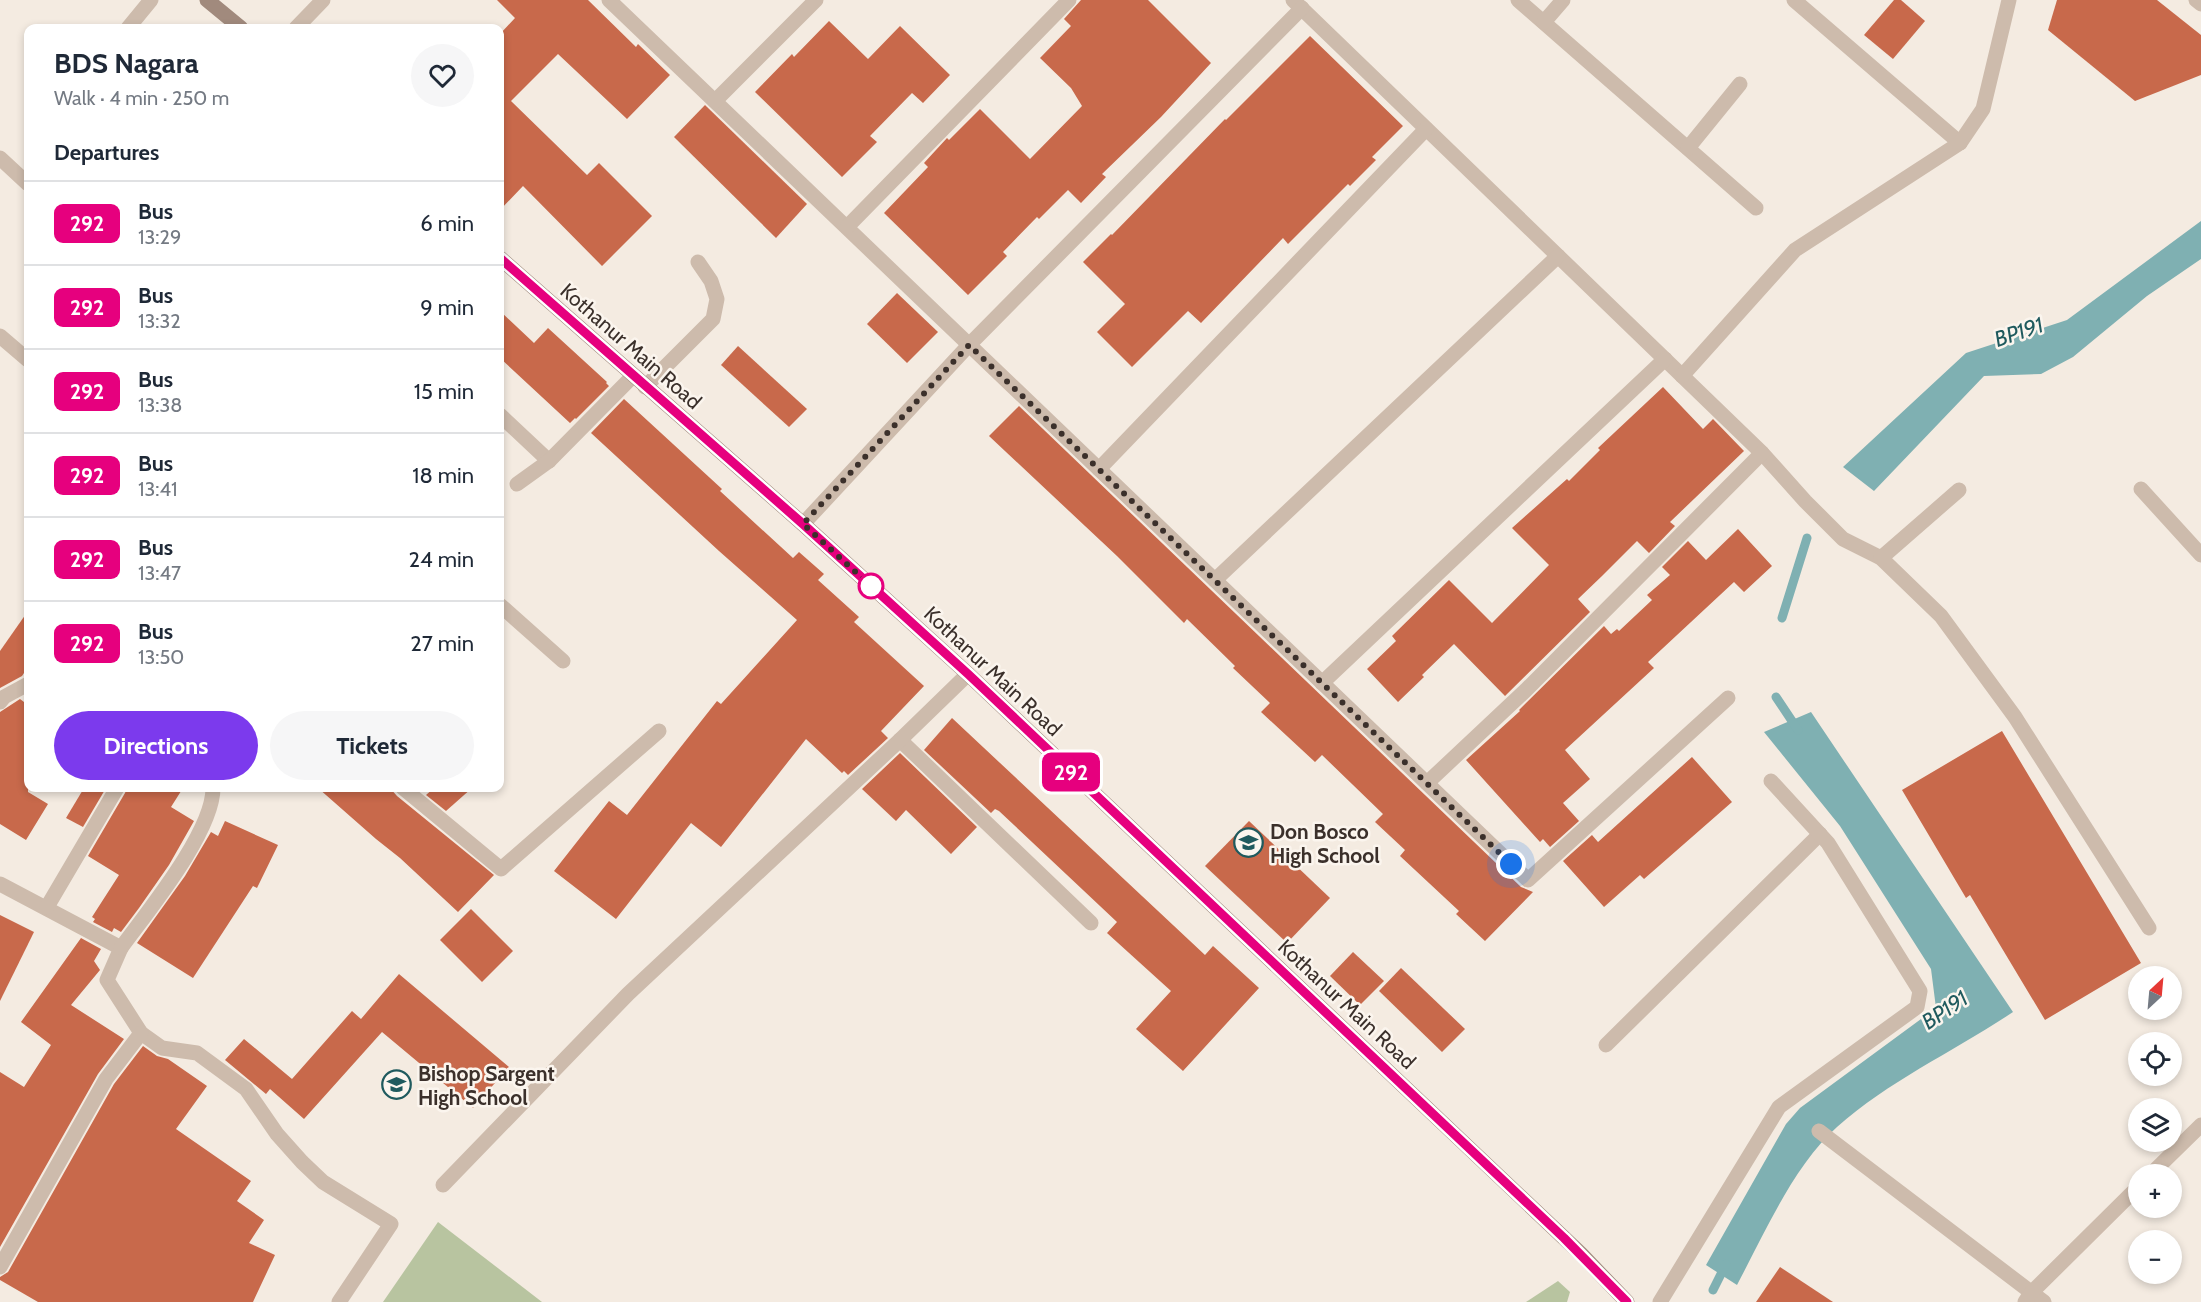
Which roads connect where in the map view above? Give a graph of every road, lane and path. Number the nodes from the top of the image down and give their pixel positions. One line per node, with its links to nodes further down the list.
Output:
1 (151, 0): 15 (street)
2 (207, 0): 16 (main road)
3 (322, 0): 17 (street)
4 (609, 0): 19 (street)
5 (816, 0): 19 (street)
6 (1069, 0): 26 (street)
7 (1518, 0): 14 (street)
8 (1563, 0): 14 (street)
9 (1794, 0): 21 (street)
10 (2196, 0): 13 (street)
11 (2007, 1): 21 (street)
12 (1297, 4): 20 (street); 31 (street)
13 (2201, 4)
14 (1544, 22): 22 (street)
15 (131, 24)
16 (231, 24)
17 (300, 24)
18 (1740, 84): 22 (street)
19 (714, 101): 26 (street)
20 (1426, 129): 27 (street); 40 (street)
21 (1960, 143): 35 (street)
22 (1688, 148): 25 (street)
23 (0, 159): 24 (street)
24 (24, 180)
25 (1756, 208)
26 (847, 227): 31 (street)
27 (1558, 256): 33 (street); 47 (street)
28 (504, 262): 34 (main road, Kothanur Main Road)
29 (698, 262): 36 (street)
30 (0, 336): 32 (street)
31 (969, 345): 40 (street); 44 (street)
32 (24, 357)
33 (1665, 359): 35 (street); 51 (street)
34 (633, 376): 36 (main road, Kothanur Main Road); 39 (street)
35 (1682, 376): 38 (street)
36 (645, 387): 44 (main road, Kothanur Main Road)
37 (504, 418): 39 (street)
38 (1762, 453): 46 (street); 58 (street)
39 (549, 461): 41 (street)
40 (1099, 469): 47 (street)
41 (518, 484)
42 (2141, 489): 45 (street)
43 (1959, 490): 46 (street)
44 (803, 524): 50 (main road, Kothanur Main Road)
45 (2201, 555)
46 (1881, 558): 66 (street)
47 (1215, 580): 51 (street)
48 (504, 609): 49 (street)
49 (563, 661)
50 (968, 674): 56 (street); 77 (main road, Kothanur Main Road)
51 (1322, 683): 58 (street)
52 (24, 686): 54 (street)
53 (1728, 698): 58 (street)
54 (0, 702)
55 (659, 731): 61 (street)
56 (900, 740): 65 (street); 73 (street)
57 (1771, 781): 62 (street)
58 (1427, 783)
59 (115, 792): 64 (street)
60 (213, 792): 67 (street)
61 (408, 792)
62 (1820, 834): 69 (street); 79 (street)
63 (0, 884): 64 (street)
64 (47, 907): 67 (street)
65 (1091, 922)
66 (2149, 928)
67 (121, 948): 68 (street)
68 (141, 1033): 75 (street); 78 (street)
69 (1606, 1045)
70 (2201, 1125): 72 (street)
71 (1819, 1131): 76 (street)
72 (2161, 1164)
73 (443, 1185)
74 (2128, 1197): 76 (street)
75 (0, 1267)
76 (2028, 1297): 80 (street)
77 (1620, 1299)
78 (339, 1302)
79 (1660, 1302)
80 (2044, 1302)

